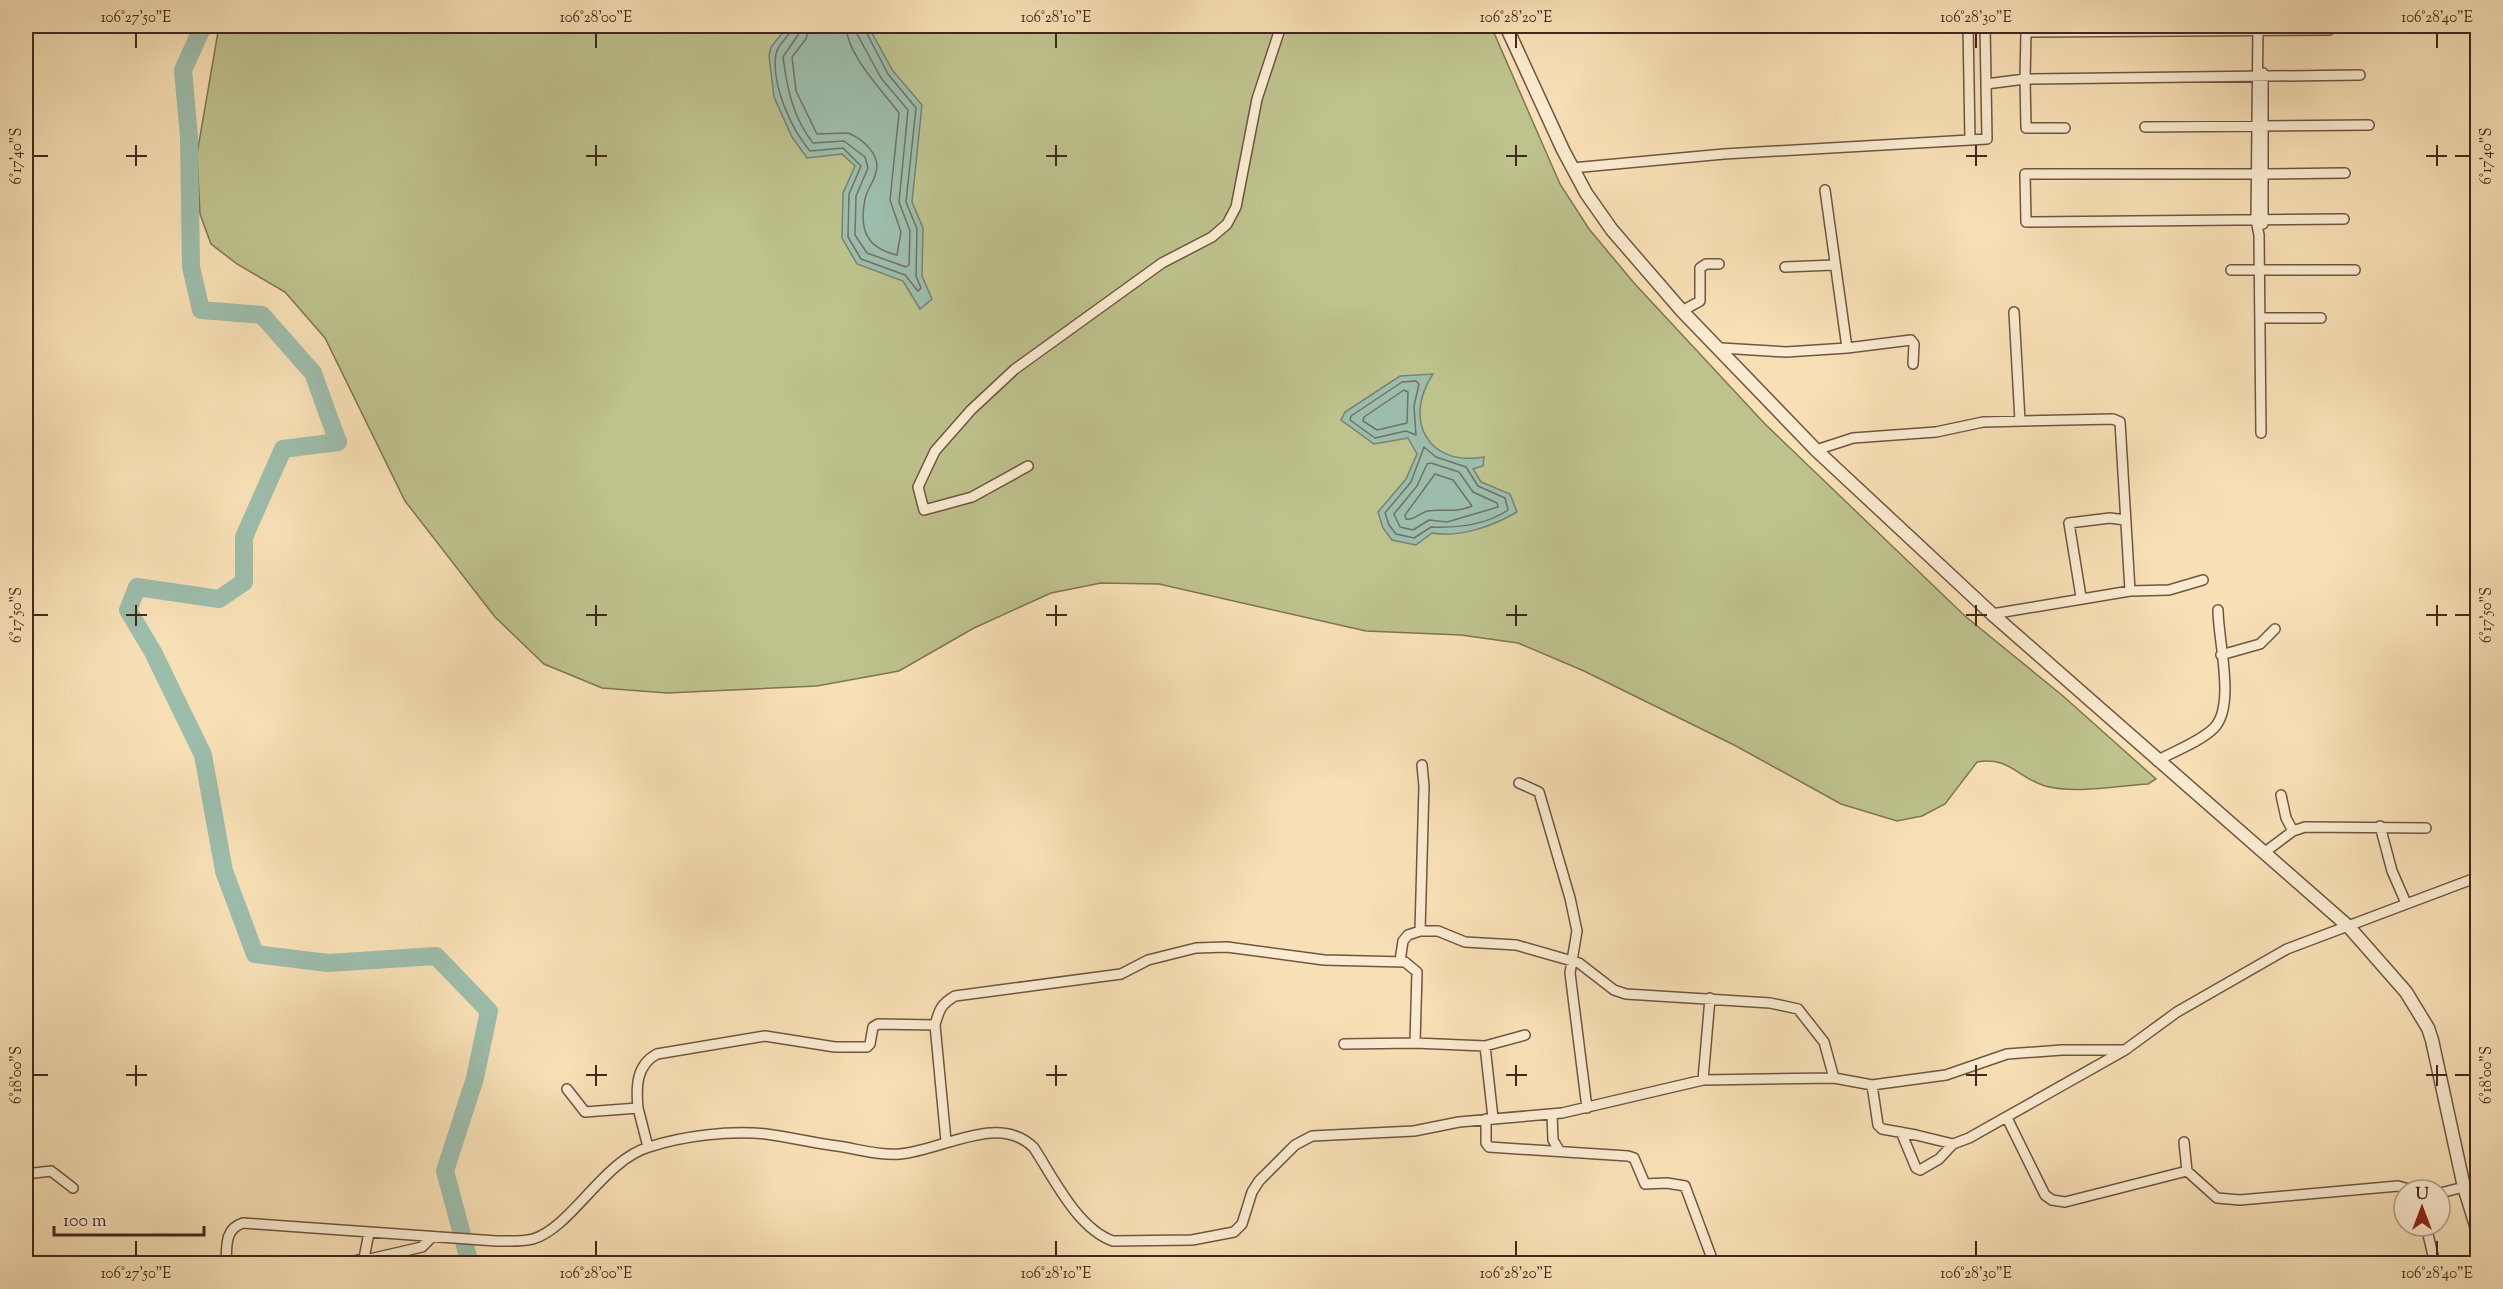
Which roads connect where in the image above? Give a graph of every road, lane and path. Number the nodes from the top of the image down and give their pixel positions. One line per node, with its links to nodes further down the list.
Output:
1 (1281, 26): 39 (street)
2 (1506, 26): 17 (street)
3 (1968, 26): 16 (street)
4 (1985, 26): 11 (street)
5 (2260, 28): 6 (street); 7 (street); 9 (street)
6 (2026, 29): 10 (street)
7 (2329, 30)
8 (2360, 75): 9 (street)
9 (2260, 76): 10 (street); 13 (street)
10 (2025, 79): 11 (street); 15 (street)
11 (1986, 84): 16 (street)
12 (2369, 125): 13 (street)
13 (2260, 126): 14 (street); 18 (street)
14 (2145, 127)
15 (2065, 128)
16 (1970, 140): 17 (street)
17 (1572, 168): 29 (street)
18 (2260, 174): 19 (street); 22 (street); 22 (street)
19 (2345, 174)
20 (1825, 190): 24 (street)
21 (2344, 219): 22 (street)
22 (2260, 220): 27 (street)
23 (1719, 264): 29 (street)
24 (1834, 265): 25 (street); 34 (street)
25 (1785, 267)
26 (2231, 270): 27 (street)
27 (2259, 270): 28 (street); 31 (street)
28 (2355, 270)
29 (1682, 310): 33 (street)
30 (2014, 312): 36 (street)
31 (2260, 318): 32 (street); 37 (street)
32 (2321, 318)
33 (1721, 348): 34 (street); 38 (street)
34 (1847, 348): 35 (street)
35 (1913, 364)
36 (2020, 421): 38 (street); 40 (street)
37 (2260, 433)
38 (1816, 450): 45 (street)
39 (1028, 466)
40 (2125, 520): 42 (street); 43 (street)
41 (2203, 580): 42 (street)
42 (2130, 591): 43 (street)
43 (2081, 597): 45 (street)
44 (2218, 610): 47 (street)
45 (1992, 614): 48 (street)
46 (2275, 629): 47 (street)
47 (2221, 655): 48 (street)
48 (2157, 761): 55 (street)
49 (1422, 765): 59 (street)
50 (1519, 783): 61 (street)
51 (2281, 795): 54 (street)
52 (2380, 826): 53 (street); 54 (street); 57 (street)
53 (2426, 828)
54 (2293, 831): 55 (street)
55 (2265, 852): 58 (street)
56 (2478, 877): 57 (street)
57 (2406, 903): 58 (street)
58 (2349, 927): 68 (street); 87 (street)
59 (1420, 931): 60 (street); 61 (street)
60 (1400, 961): 63 (street); 65 (street)
61 (1572, 961): 62 (street); 74 (street)
62 (1710, 998): 69 (street); 70 (street)
63 (935, 1025): 73 (street); 79 (street)
64 (1525, 1035): 67 (street)
65 (1414, 1043): 66 (street); 67 (street)
66 (1344, 1044)
67 (1485, 1046): 76 (street)
68 (2125, 1050): 71 (street); 77 (street)
69 (1834, 1078): 70 (street); 71 (street)
70 (1703, 1080): 74 (street)
71 (1872, 1084): 78 (street)
72 (567, 1089): 73 (street)
73 (638, 1108): 82 (street)
74 (1587, 1108): 75 (street)
75 (1552, 1114): 76 (street); 83 (street)
76 (1490, 1118): 79 (street); 83 (street)
77 (2007, 1118): 81 (street); 84 (street)
78 (1901, 1132): 81 (street); 81 (street)
79 (946, 1142): 82 (street)
80 (2184, 1142): 84 (street)
81 (1953, 1144)
82 (648, 1147): 92 (street)
83 (1559, 1150): 97 (street)
84 (2187, 1171): 86 (street)
85 (26, 1174): 88 (street)
86 (2392, 1186)
87 (2464, 1187): 89 (street); 90 (street)
88 (72, 1188)
89 (2452, 1190)
90 (2478, 1232)
91 (369, 1233): 92 (street); 94 (street); 95 (street)
92 (432, 1237): 94 (street)
93 (2429, 1238): 98 (street)
94 (361, 1261): 96 (street)
95 (226, 1263)
96 (347, 1263)
97 (1714, 1263)
98 (2435, 1263)

